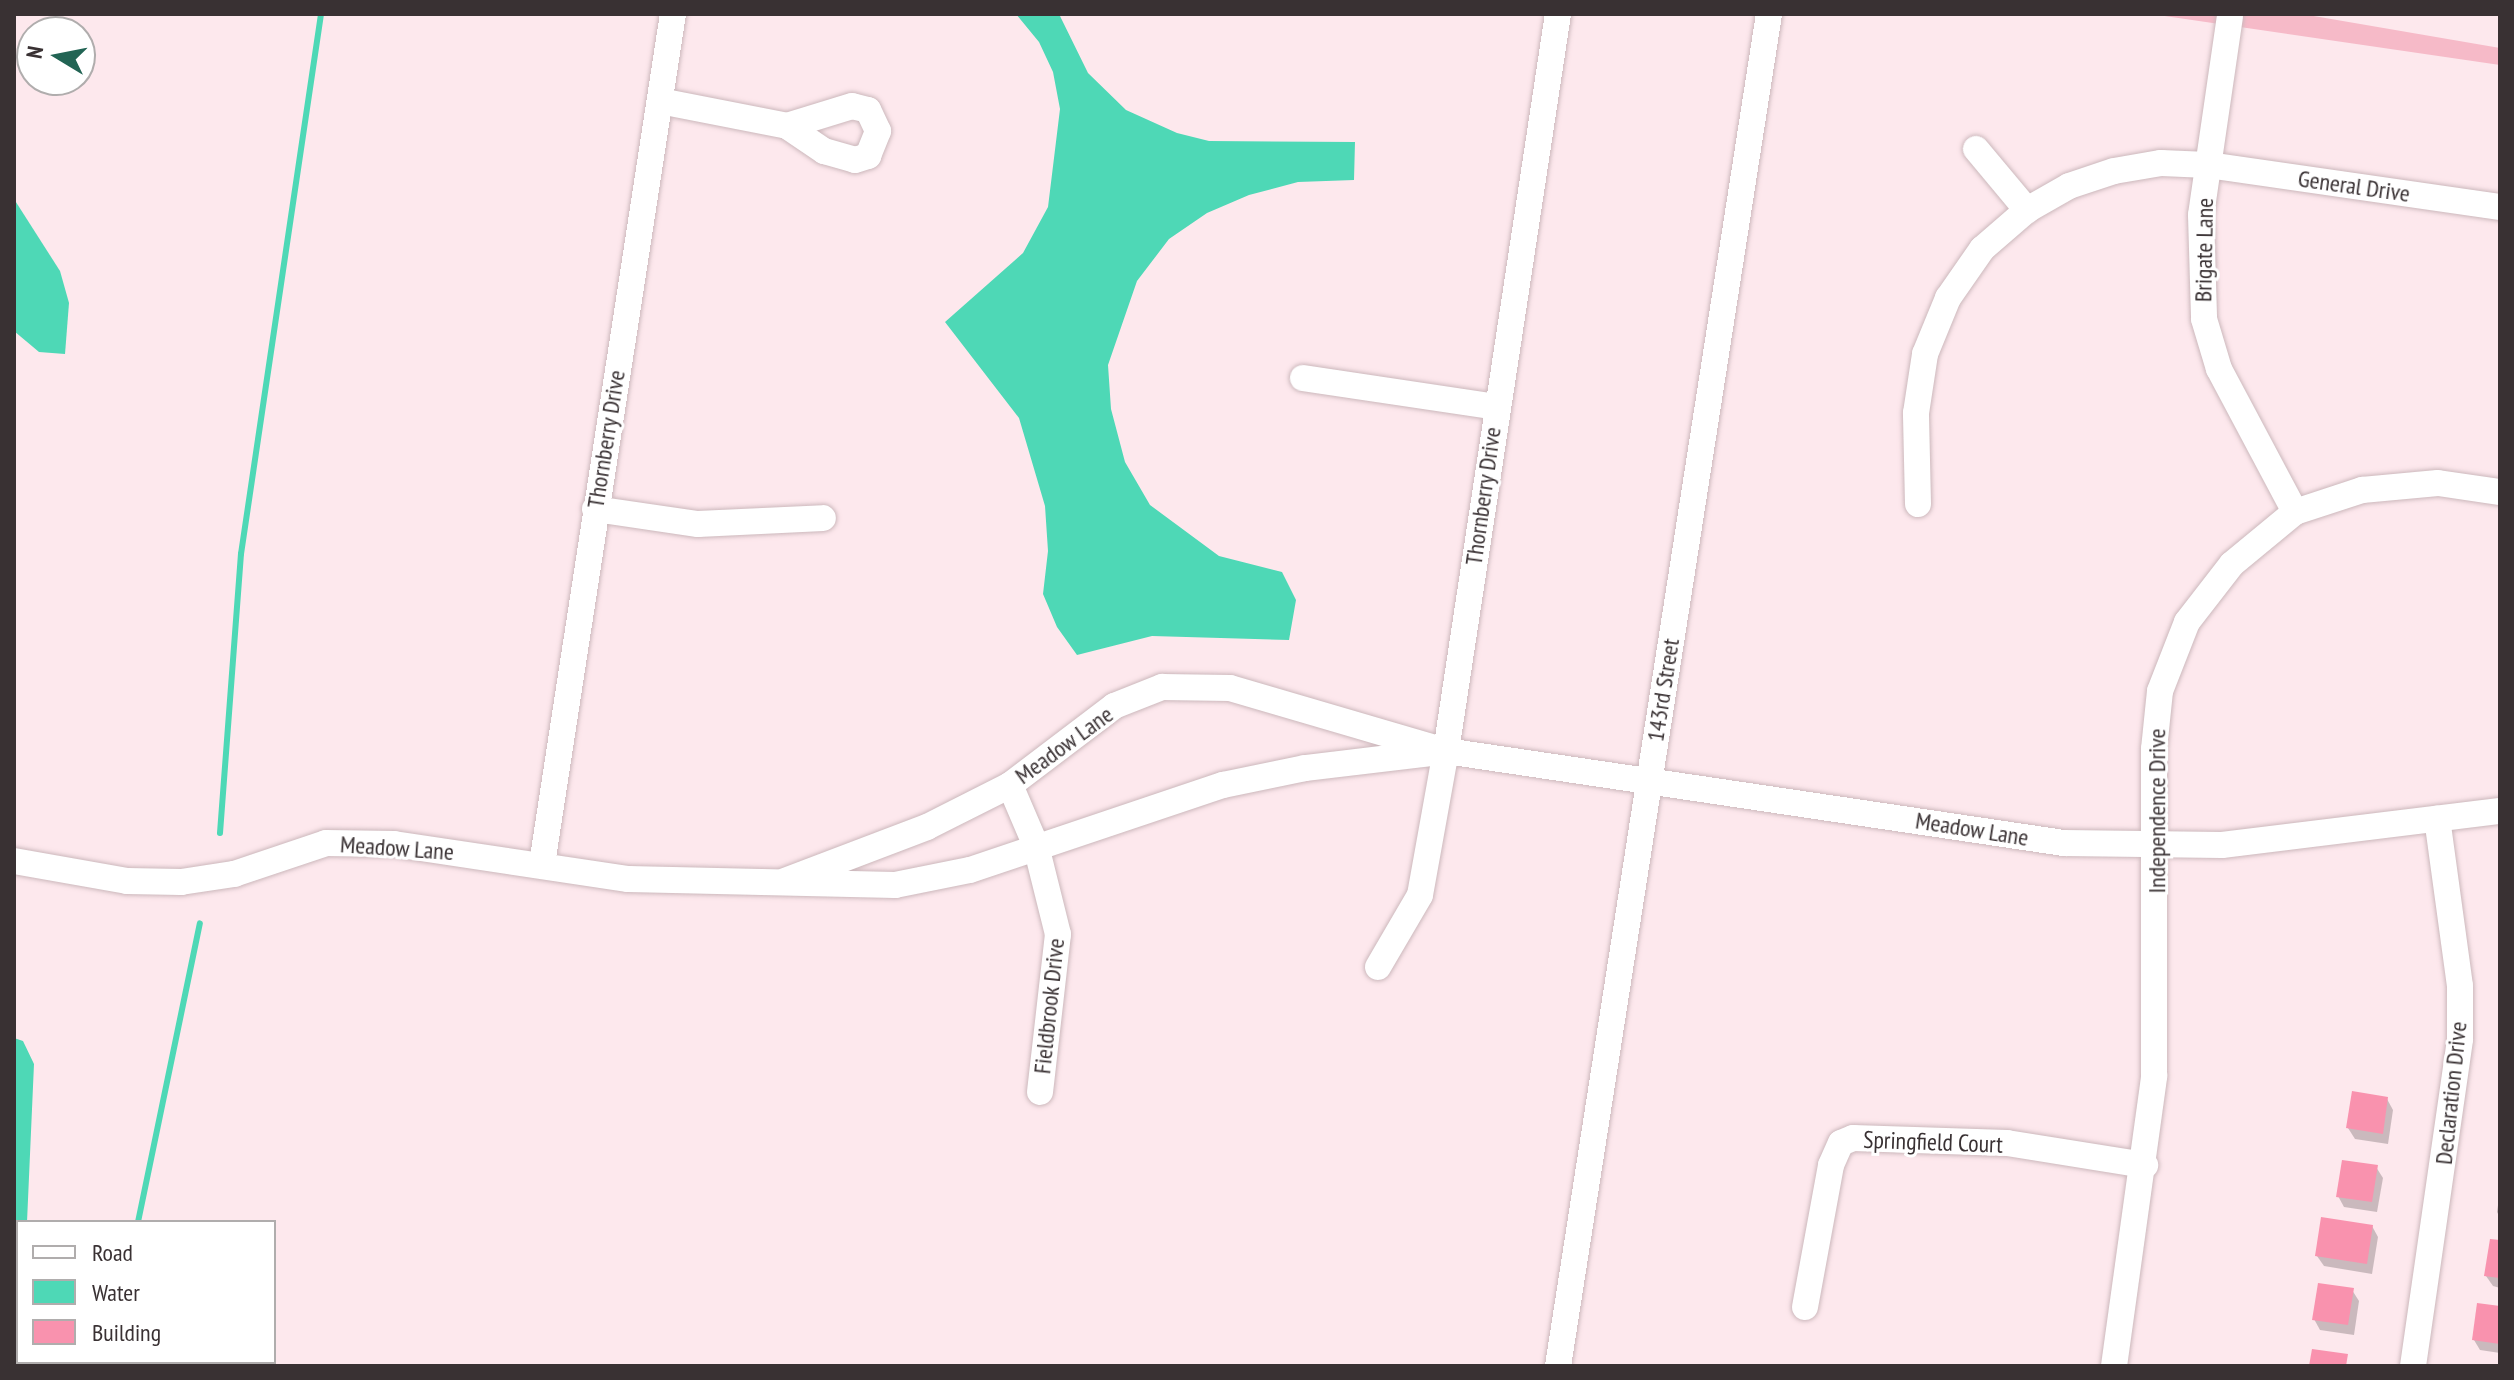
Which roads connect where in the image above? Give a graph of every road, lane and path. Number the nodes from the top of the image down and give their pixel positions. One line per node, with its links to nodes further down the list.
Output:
1 (673, 14): 5 (street, Thornberry Drive)
2 (1558, 14): 12 (street, Thornberry Drive)
3 (1769, 14): 19 (street, 143rd Street)
4 (2230, 16): 8 (street, Brigate Lane)
5 (660, 101): 6 (street); 15 (street, Thornberry Drive)
6 (787, 126)
7 (1976, 149): 10 (street)
8 (2208, 165): 9 (street, General Drive); 10 (street, General Drive); 16 (street, Brigate Lane)
9 (2500, 207)
10 (2027, 210): 14 (street, General Drive)
11 (1303, 378): 12 (street)
12 (1496, 407): 18 (street, Thornberry Drive)
13 (2500, 492): 16 (street, Independence Drive)
14 (1918, 504)
15 (595, 509): 17 (street); 26 (street, Thornberry Drive)
16 (2295, 512): 24 (street, Independence Drive)
17 (823, 518)
18 (1446, 751): 19 (street, Meadow Lane); 20 (street, Meadow Lane); 23 (street, Meadow Lane); 28 (street, Thornberry Drive)
19 (1648, 781): 24 (street, Meadow Lane); 32 (street, 143rd Street)
20 (1010, 785): 23 (street, Fieldbrook Drive); 27 (street, Meadow Lane)
21 (2500, 811): 22 (street, Meadow Lane)
22 (2437, 819): 24 (street, Meadow Lane); 34 (street, Declaration Drive)
23 (1036, 846): 27 (street, Meadow Lane); 29 (street, Fieldbrook Drive)
24 (2156, 847): 30 (street, Independence Drive)
25 (14, 861): 26 (street, Meadow Lane)
26 (542, 864): 27 (street, Meadow Lane)
27 (785, 881)
28 (1378, 967)
29 (1040, 1092)
30 (2145, 1165): 31 (street, Springfield Court); 33 (street, Independence Drive)
31 (1805, 1307)
32 (1558, 1366)
33 (2114, 1366)
34 (2413, 1366)

